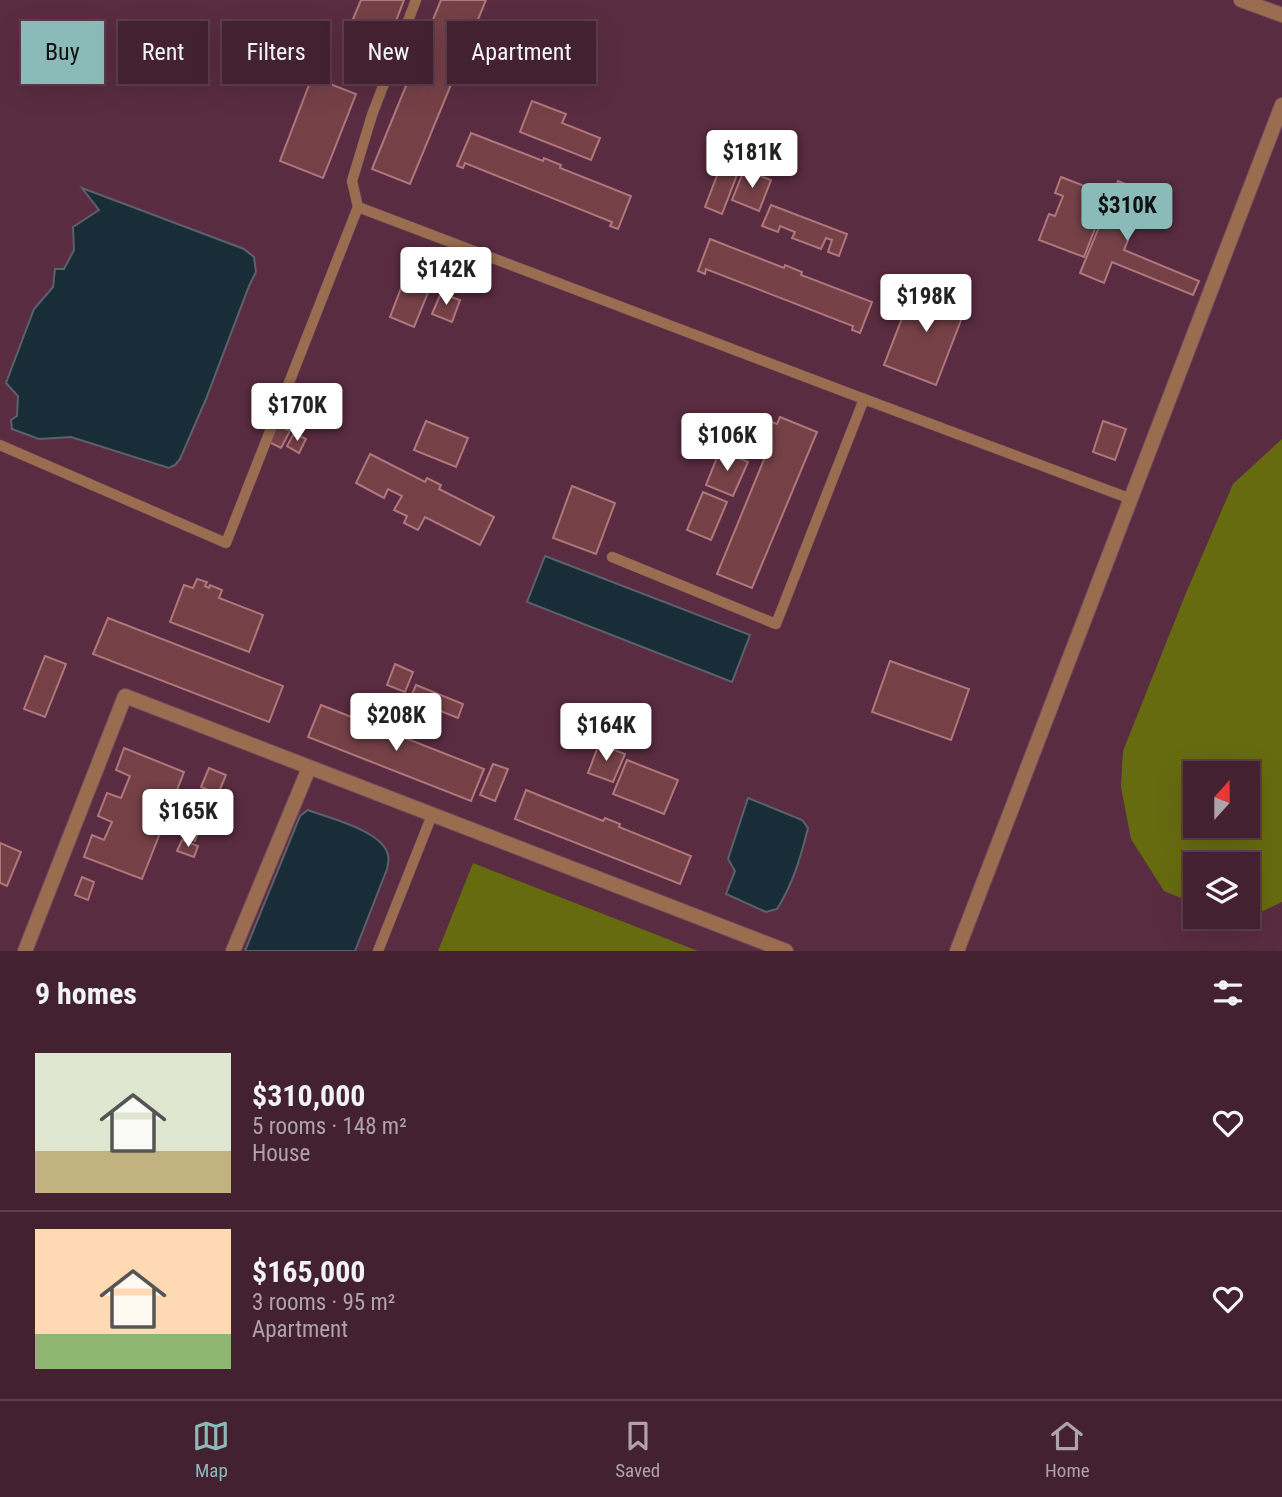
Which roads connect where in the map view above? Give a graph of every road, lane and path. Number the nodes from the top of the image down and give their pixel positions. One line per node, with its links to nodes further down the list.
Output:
1 (416, 0): 5 (lane)
2 (1241, 0): 3 (street)
3 (1282, 15)
4 (1282, 105): 8 (street)
5 (358, 207): 6 (lane); 7 (lane)
6 (864, 399): 8 (lane); 9 (lane)
7 (0, 445)
8 (1131, 499): 16 (street)
9 (612, 557)
10 (309, 768): 11 (street); 12 (street); 13 (street)
11 (432, 815): 14 (lane); 15 (street)
12 (25, 951)
13 (233, 951)
14 (377, 951)
15 (786, 951)
16 (957, 951)

